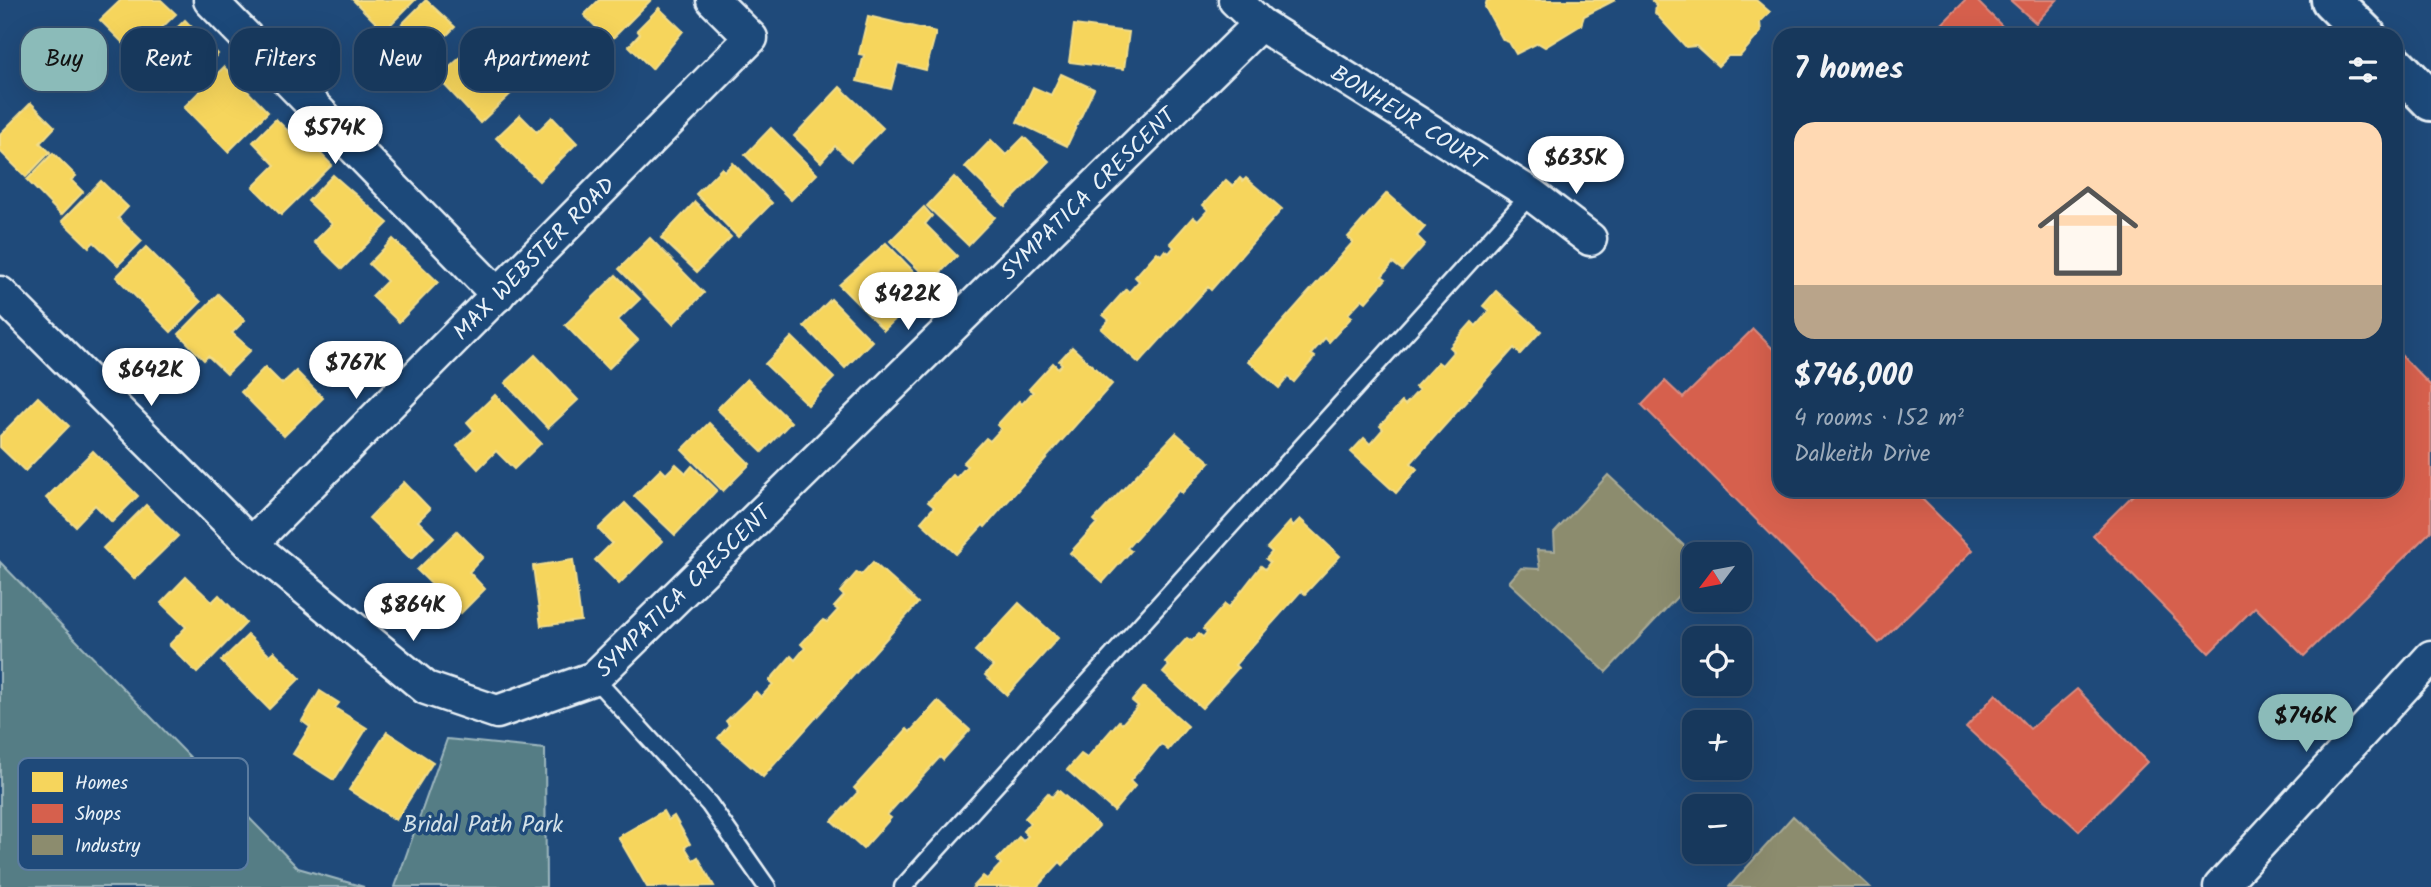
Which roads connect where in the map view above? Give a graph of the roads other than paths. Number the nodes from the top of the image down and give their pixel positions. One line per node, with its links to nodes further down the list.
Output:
1 (210, 0): 11 (street)
2 (713, 0): 11 (street, MAX WEBSTER ROAD)
3 (1236, 0): 5 (street)
4 (2331, 0): 6 (main road)
5 (1260, 24): 9 (street, BONHEUR COURT); 15 (street, SYMPATICA CRESCENT)
6 (2358, 28)
7 (2403, 72): 8 (main road)
8 (2431, 101)
9 (1531, 194): 10 (street, BONHEUR COURT); 17 (lane)
10 (1590, 239)
11 (498, 295): 13 (street, MAX WEBSTER ROAD)
12 (5, 308): 13 (street, SYMPATICA CRESCENT)
13 (251, 544): 15 (street, SYMPATICA CRESCENT)
14 (2431, 657): 18 (street)
15 (594, 678): 16 (lane)
16 (767, 887)
17 (903, 887)
18 (2220, 887)

